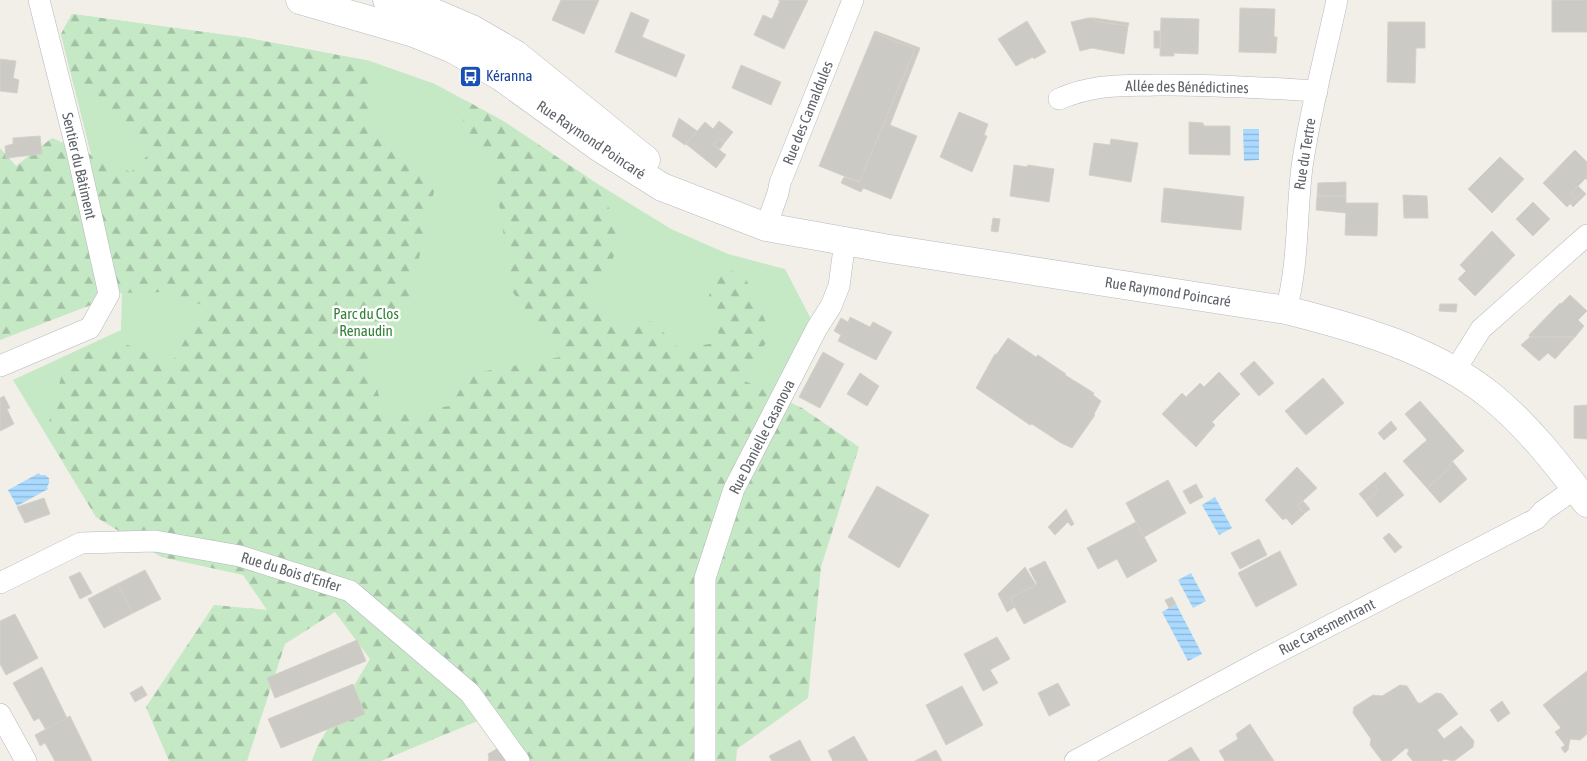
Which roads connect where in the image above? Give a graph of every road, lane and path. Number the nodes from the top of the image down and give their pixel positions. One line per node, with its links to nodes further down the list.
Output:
1 (38, 0): 13 (street, Sentier du Bâtiment)
2 (300, 0): 8 (main road, Rue Raymond Poincaré)
3 (387, 0): 8 (main road, Rue Raymond Poincaré)
4 (853, 0): 9 (street, Rue des Camaldules)
5 (1337, 0): 6 (street, Rue du Tertre)
6 (1318, 91): 7 (street, Allée des Bénédictines); 12 (street, Rue du Tertre)
7 (1059, 99)
8 (692, 197): 9 (main road, Rue Raymond Poincaré)
9 (766, 227): 11 (main road, Rue Raymond Poincaré)
10 (1587, 236): 14 (street)
11 (845, 241): 12 (main road, Rue Raymond Poincaré); 20 (street, Rue Danielle Casanova)
12 (1286, 310): 14 (main road, Rue Raymond Poincaré)
13 (0, 366)
14 (1454, 372): 15 (main road, Rue Raymond Poincaré)
15 (1582, 495): 21 (street, Rue Caresmentrant)
16 (0, 583): 19 (street, Rue du Bois d'Enfer)
17 (0, 714): 18 (street)
18 (26, 761)
19 (519, 761)
20 (705, 761)
21 (1075, 761)

